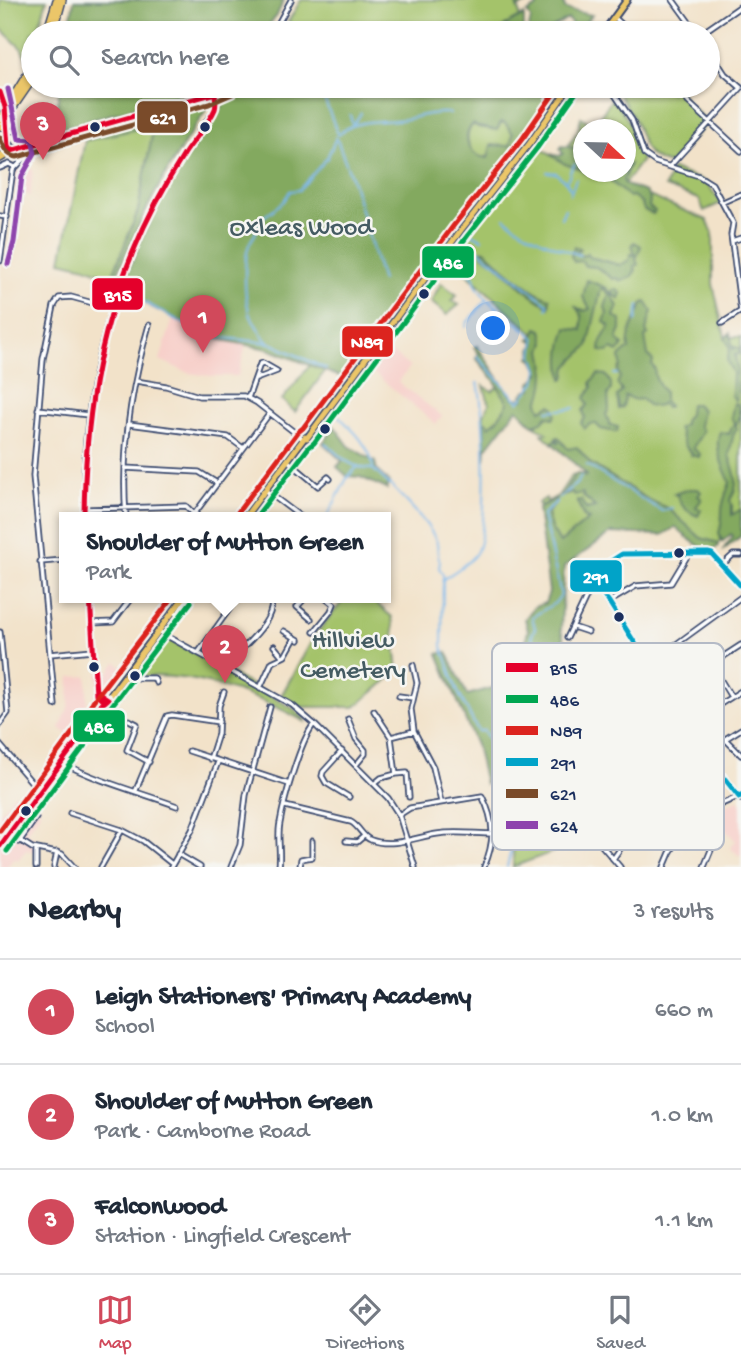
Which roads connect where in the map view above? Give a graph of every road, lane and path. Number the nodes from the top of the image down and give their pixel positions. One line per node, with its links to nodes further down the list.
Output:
1 (59, 0): 8 (highway); 9 (highway)
2 (291, 0): 10 (street)
3 (627, 0): 7 (main road)
4 (673, 0): 13 (street)
5 (741, 0): 6 (street)
6 (741, 6): 14 (street)
7 (614, 17): 11 (main road); 12 (street)
8 (51, 21)
9 (55, 21)
10 (280, 21)
11 (611, 21)
12 (620, 21)
13 (690, 21)
14 (718, 21)
15 (720, 66): 17 (street)
16 (21, 85): 26 (highway)
17 (741, 88): 27 (street)
18 (0, 92): 25 (street)
19 (21, 95): 28 (highway)
20 (197, 98): 32 (street)
21 (215, 98): 48 (street)
22 (562, 98): 59 (main road)
23 (618, 98): 36 (street)
24 (686, 98): 27 (street)
25 (3, 107): 30 (street, bridge)
26 (0, 119)
27 (710, 122): 33 (street); 36 (street)
28 (0, 126)
29 (16, 128): 30 (street)
30 (8, 134): 31 (street)
31 (9, 140): 32 (street); 34 (street)
32 (25, 147): 34 (street); 37 (street)
33 (741, 151)
34 (10, 153): 35 (highway)
35 (0, 158)
36 (670, 166): 40 (street)
37 (15, 167): 38 (street); 42 (street)
38 (0, 168)
39 (741, 194): 40 (street)
40 (723, 202): 44 (street)
41 (0, 216): 42 (street)
42 (7, 217): 45 (street)
43 (741, 238): 44 (street)
44 (732, 241): 47 (street)
45 (0, 261)
46 (741, 268): 47 (street)
47 (735, 269): 49 (street)
48 (111, 308): 55 (street); 57 (street)
49 (741, 311): 50 (street)
50 (722, 323)
51 (149, 325): 53 (street)
52 (256, 379): 52 (street); 54 (street)
53 (136, 381): 54 (street); 58 (street)
54 (248, 398): 56 (street)
55 (37, 409): 57 (street); 76 (street)
56 (270, 413): 59 (street); 60 (street)
57 (88, 415): 67 (street)
58 (129, 425): 60 (street); 62 (street)
59 (306, 436): 61 (main road)
60 (243, 448): 64 (street)
61 (287, 460): 63 (street); 65 (main road)
62 (125, 468): 64 (street); 66 (street)
63 (328, 477)
64 (217, 483): 70 (street)
65 (265, 490): 71 (main road); 72 (street)
66 (125, 507): 67 (street); 68 (street); 69 (street)
67 (84, 509)
68 (126, 512)
69 (191, 512)
70 (197, 512)
71 (249, 512)
72 (295, 512)
73 (689, 553): 77 (street); 78 (street); 81 (street)
74 (741, 555): 77 (street)
75 (59, 560): 76 (street)
76 (40, 562): 105 (street)
77 (722, 565): 79 (street)
78 (592, 586): 81 (street); 91 (street)
79 (741, 586)
80 (741, 597): 100 (street)
81 (609, 602): 99 (street)
82 (90, 603): 90 (street)
83 (127, 603): 90 (street)
84 (181, 603): 93 (main road)
85 (234, 603): 92 (street)
86 (273, 603): 92 (street)
87 (299, 603): 89 (street)
88 (334, 604): 96 (street)
89 (311, 619)
90 (91, 623): 103 (street)
91 (573, 627): 97 (street); 98 (street)
92 (215, 629): 104 (street)
93 (158, 631): 104 (street); 109 (main road)
94 (284, 631): 107 (street)
95 (0, 632): 128 (street)
96 (314, 632)
97 (588, 632)
98 (567, 638)
99 (635, 643)
100 (678, 643)
101 (741, 645): 106 (street)
102 (274, 646): 107 (street)
103 (93, 650): 105 (street); 118 (street)
104 (198, 653): 112 (street)
105 (50, 654): 120 (street)
106 (724, 656)
107 (283, 657): 112 (street)
108 (413, 665): 117 (street)
109 (126, 674): 110 (street); 118 (main road)
110 (156, 683)
111 (724, 684): 116 (street)
112 (260, 688): 129 (street)
113 (741, 691): 116 (street)
114 (224, 692): 127 (street)
115 (398, 696): 117 (street)
116 (732, 697): 119 (street)
117 (413, 698): 131 (street)
118 (105, 702): 124 (main road)
119 (724, 702)
120 (55, 705)
121 (270, 706): 143 (street)
122 (374, 711): 132 (street)
123 (86, 715): 124 (street)
124 (94, 718): 139 (main road)
125 (348, 719): 142 (street)
126 (129, 720): 140 (street)
127 (219, 722): 138 (street); 140 (street)
128 (0, 724)
129 (314, 724): 136 (street); 147 (street)
130 (741, 729): 133 (street)
131 (414, 731): 132 (street); 153 (street)
132 (391, 737): 144 (street)
133 (726, 739): 137 (street)
134 (0, 745): 149 (street)
135 (189, 751): 138 (street)
136 (342, 751): 142 (street); 150 (street)
137 (741, 755)
138 (209, 759): 141 (street)
139 (61, 762): 148 (street); 149 (main road)
140 (149, 762): 148 (street)
141 (218, 762): 143 (street); 176 (street)
142 (356, 765): 146 (street)
143 (251, 774): 147 (street); 184 (street)
144 (396, 774): 146 (street); 151 (street)
145 (724, 777): 152 (street)
146 (375, 783): 157 (street)
147 (289, 784): 154 (street)
148 (136, 790): 155 (street)
149 (40, 792): 161 (main road)
150 (349, 797)
151 (409, 797)
152 (740, 797)
153 (440, 802): 157 (street); 159 (street)
154 (285, 806): 163 (street); 185 (street)
155 (177, 807)
156 (70, 813): 160 (street)
157 (399, 815): 165 (street)
158 (36, 818): 166 (street)
159 (492, 824)
160 (122, 830): 178 (street); 182 (street)
161 (9, 834): 166 (street); 169 (main road)
162 (492, 834): 165 (street)
163 (364, 836): 164 (street); 165 (street)
164 (346, 841)
165 (408, 841): 187 (street)
166 (19, 842): 170 (street)
167 (312, 842): 186 (street)
168 (492, 842): 188 (street)
169 (0, 846)
170 (36, 849): 175 (street); 179 (street)
171 (605, 850): 177 (street)
172 (619, 850): 177 (street)
173 (672, 850): 190 (street)
174 (711, 850): 191 (street)
175 (57, 852): 180 (street); 181 (street)
176 (178, 854): 178 (street); 183 (street)
177 (613, 859): 189 (street)
178 (171, 866)
179 (36, 867)
180 (54, 867)
181 (74, 867)
182 (101, 867)
183 (200, 867)
184 (231, 867)
185 (279, 867)
186 (300, 867)
187 (415, 867)
188 (484, 867)
189 (620, 867)
190 (664, 867)
191 (704, 867)

